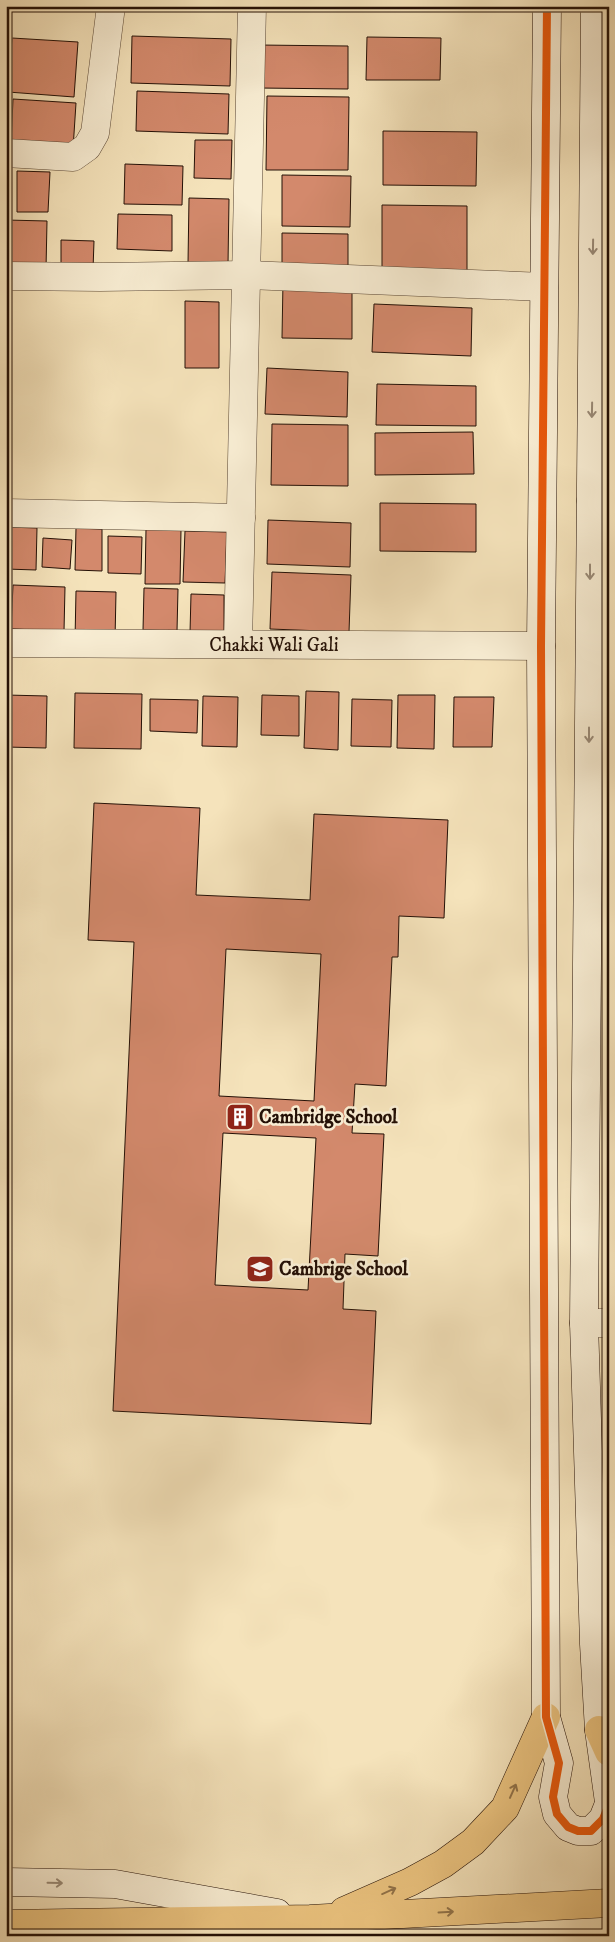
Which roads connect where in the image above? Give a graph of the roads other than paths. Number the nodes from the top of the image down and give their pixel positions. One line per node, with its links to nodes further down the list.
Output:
1 (111, 6): 5 (street)
2 (252, 6): 8 (street)
3 (547, 6): 9 (street)
4 (595, 6): 6 (street)
5 (6, 154)
6 (601, 207): 10 (street, one-way to 10)
7 (6, 276): 8 (street)
8 (246, 276): 9 (street); 12 (street)
9 (544, 287): 15 (street)
10 (600, 500): 16 (street, one-way to 16)
11 (6, 513): 12 (street)
12 (241, 518): 14 (street)
13 (6, 643): 14 (street, Chakki Wali Gali)
14 (238, 644): 15 (street, Chakki Wali Gali)
15 (541, 646): 18 (street)
16 (596, 1323): 17 (street)
17 (602, 1644): 19 (street)
18 (546, 1717): 20 (street); 23 (main road, one-way to 18)
19 (604, 1741): 20 (street)
20 (609, 1803)
21 (6, 1882): 23 (street, one-way to 23)
22 (609, 1903): 23 (main road, one-way to 22)
23 (319, 1918): 24 (main road)
24 (6, 1924)

